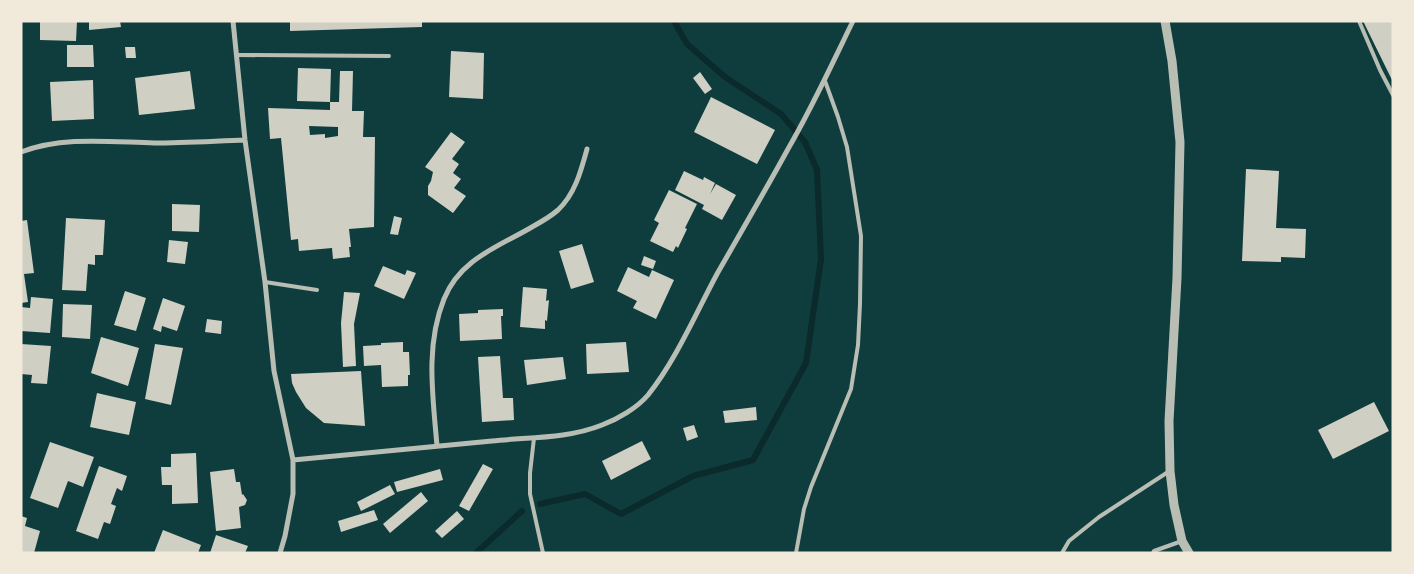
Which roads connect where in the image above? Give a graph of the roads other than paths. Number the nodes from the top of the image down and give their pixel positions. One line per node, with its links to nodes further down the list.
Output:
1 (233, 21): 5 (street)
2 (852, 21): 7 (street)
3 (1165, 21): 17 (street)
4 (1359, 21): 8 (lane)
5 (237, 55): 6 (lane); 9 (street)
6 (389, 56)
7 (824, 81): 14 (street); 21 (lane)
8 (1393, 95)
9 (245, 140): 11 (street); 12 (street)
10 (587, 149): 15 (street)
11 (21, 152)
12 (265, 282): 13 (lane); 16 (street)
13 (318, 290)
14 (534, 438): 15 (street); 20 (lane)
15 (436, 446): 16 (street)
16 (293, 460): 19 (street)
17 (1170, 471): 18 (street); 22 (lane)
18 (1182, 541): 23 (lane); 24 (street)
19 (280, 553)
20 (544, 553)
21 (796, 553)
22 (1062, 553)
23 (1153, 553)
24 (1188, 553)

